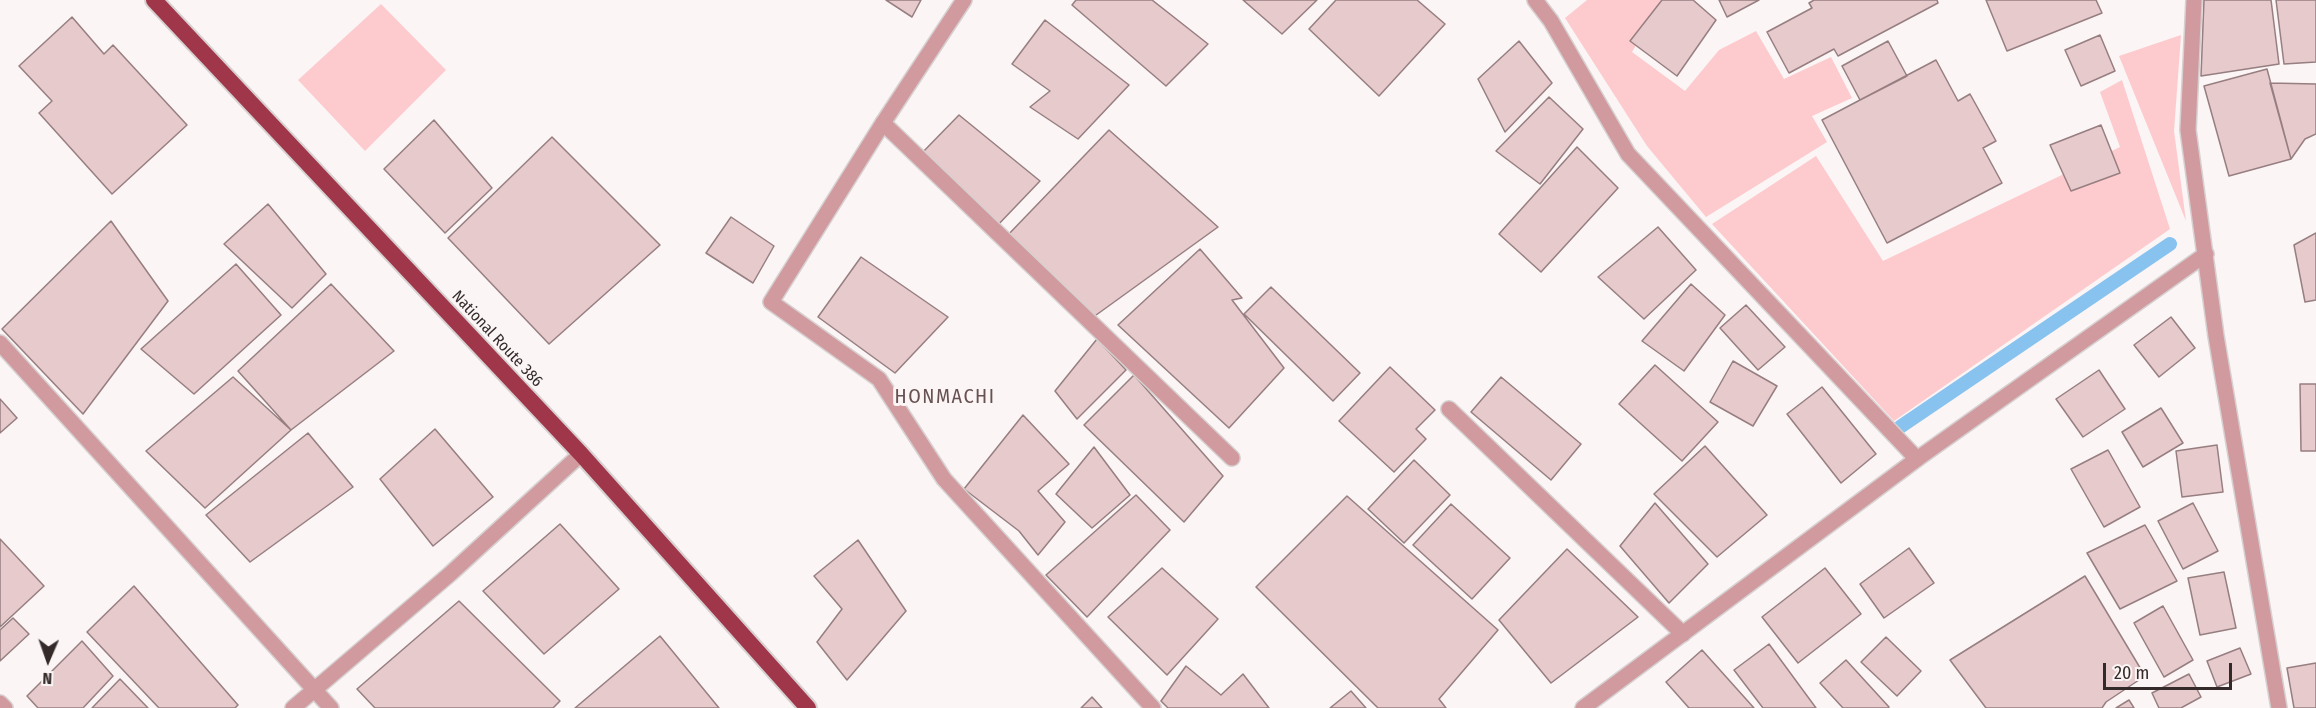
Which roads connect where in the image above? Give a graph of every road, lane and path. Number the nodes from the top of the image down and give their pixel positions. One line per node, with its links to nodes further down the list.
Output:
1 (154, 0): 9 (highway, National Route 386)
2 (964, 0): 5 (street)
3 (1534, 0): 11 (street)
4 (2194, 0): 6 (street)
5 (883, 123): 10 (street); 19 (street)
6 (2206, 254): 11 (street); 21 (street)
7 (0, 343): 13 (street)
8 (1449, 409): 12 (street)
9 (581, 454): 13 (street); 18 (highway, National Route 386)
10 (1232, 458)
11 (1917, 459): 12 (street)
12 (1683, 634): 20 (street)
13 (315, 690): 16 (street); 17 (street)
14 (0, 703): 15 (street)
15 (5, 708)
16 (293, 708)
17 (331, 708)
18 (808, 708)
19 (1153, 708)
20 (1583, 708)
21 (2278, 708)

